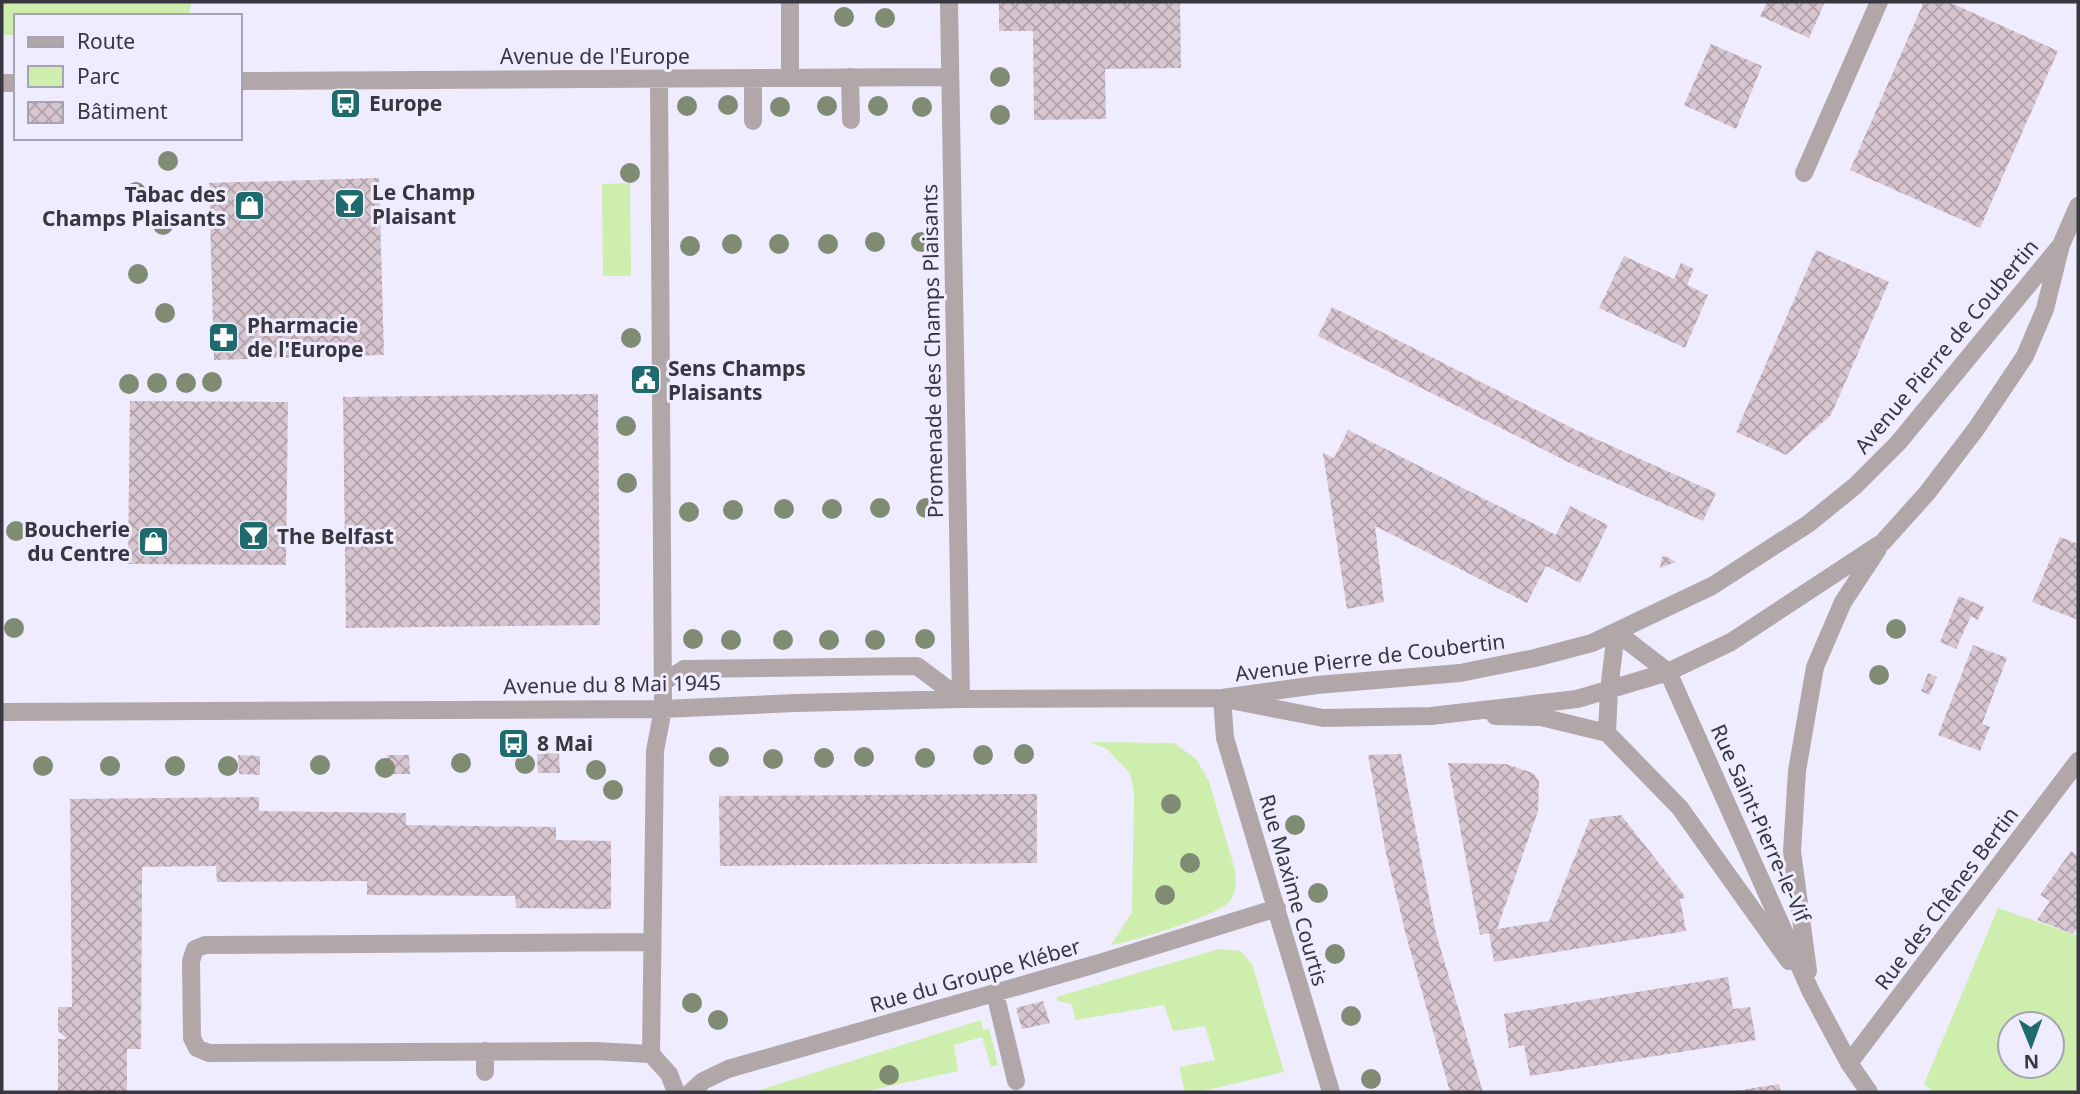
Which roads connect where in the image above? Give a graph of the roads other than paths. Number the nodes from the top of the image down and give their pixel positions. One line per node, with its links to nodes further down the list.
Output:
1 (790, 2): 7 (street)
2 (949, 2): 5 (street, Promenade des Champs Plaisants)
3 (1879, 2): 12 (street)
4 (850, 77): 5 (street, Avenue de l'Europe); 7 (street, Avenue de l'Europe); 10 (street)
5 (950, 77): 21 (street, Promenade des Champs Plaisants)
6 (753, 78): 7 (street, Avenue de l'Europe); 8 (street, Avenue de l'Europe); 11 (street)
7 (790, 78)
8 (659, 79): 9 (street, Avenue de l'Europe); 18 (street)
9 (242, 81)
10 (851, 120)
11 (753, 121)
12 (1804, 173)
13 (2078, 206): 14 (street, Avenue Pierre de Coubertin)
14 (2061, 245): 15 (street, Avenue Pierre de Coubertin); 16 (street, Avenue Pierre de Coubertin)
15 (1883, 542): 17 (street, Avenue Pierre de Coubertin); 29 (street, Rue Saint-Pierre-le-Vif)
16 (1616, 632): 17 (street); 19 (street); 20 (street, Avenue Pierre de Coubertin)
17 (1668, 672): 19 (street, Avenue Pierre de Coubertin); 29 (street, Rue Saint-Pierre-le-Vif)
18 (662, 683): 21 (street); 22 (street)
19 (1609, 690): 24 (street, Avenue Pierre de Coubertin); 25 (street)
20 (1222, 698): 21 (street, Avenue du 8 Mai 1945); 24 (street, Avenue Pierre de Coubertin); 27 (street, Rue Maxime Courtis)
21 (961, 699): 22 (street, Avenue du 8 Mai 1945)
22 (663, 709): 23 (street, Avenue du 8 Mai 1945); 28 (street)
23 (2, 712)
24 (1431, 716): 25 (street)
25 (1607, 733): 29 (street, Rue Saint-Pierre-le-Vif)
26 (2078, 761): 33 (street, Rue des Chênes Bertin)
27 (1276, 908): 30 (street, Rue du Groupe Kléber); 38 (street, Rue Maxime Courtis)
28 (653, 942): 31 (street); 32 (street)
29 (1811, 992): 33 (street, Rue Saint-Pierre-le-Vif)
30 (995, 993): 35 (street); 37 (street, Rue du Groupe Kléber)
31 (485, 1051): 32 (street); 34 (street)
32 (651, 1054): 36 (street)
33 (1849, 1063): 39 (street, Rue Saint-Pierre-le-Vif)
34 (485, 1072)
35 (1016, 1081)
36 (676, 1092)
37 (691, 1092)
38 (1331, 1092)
39 (1869, 1092)

